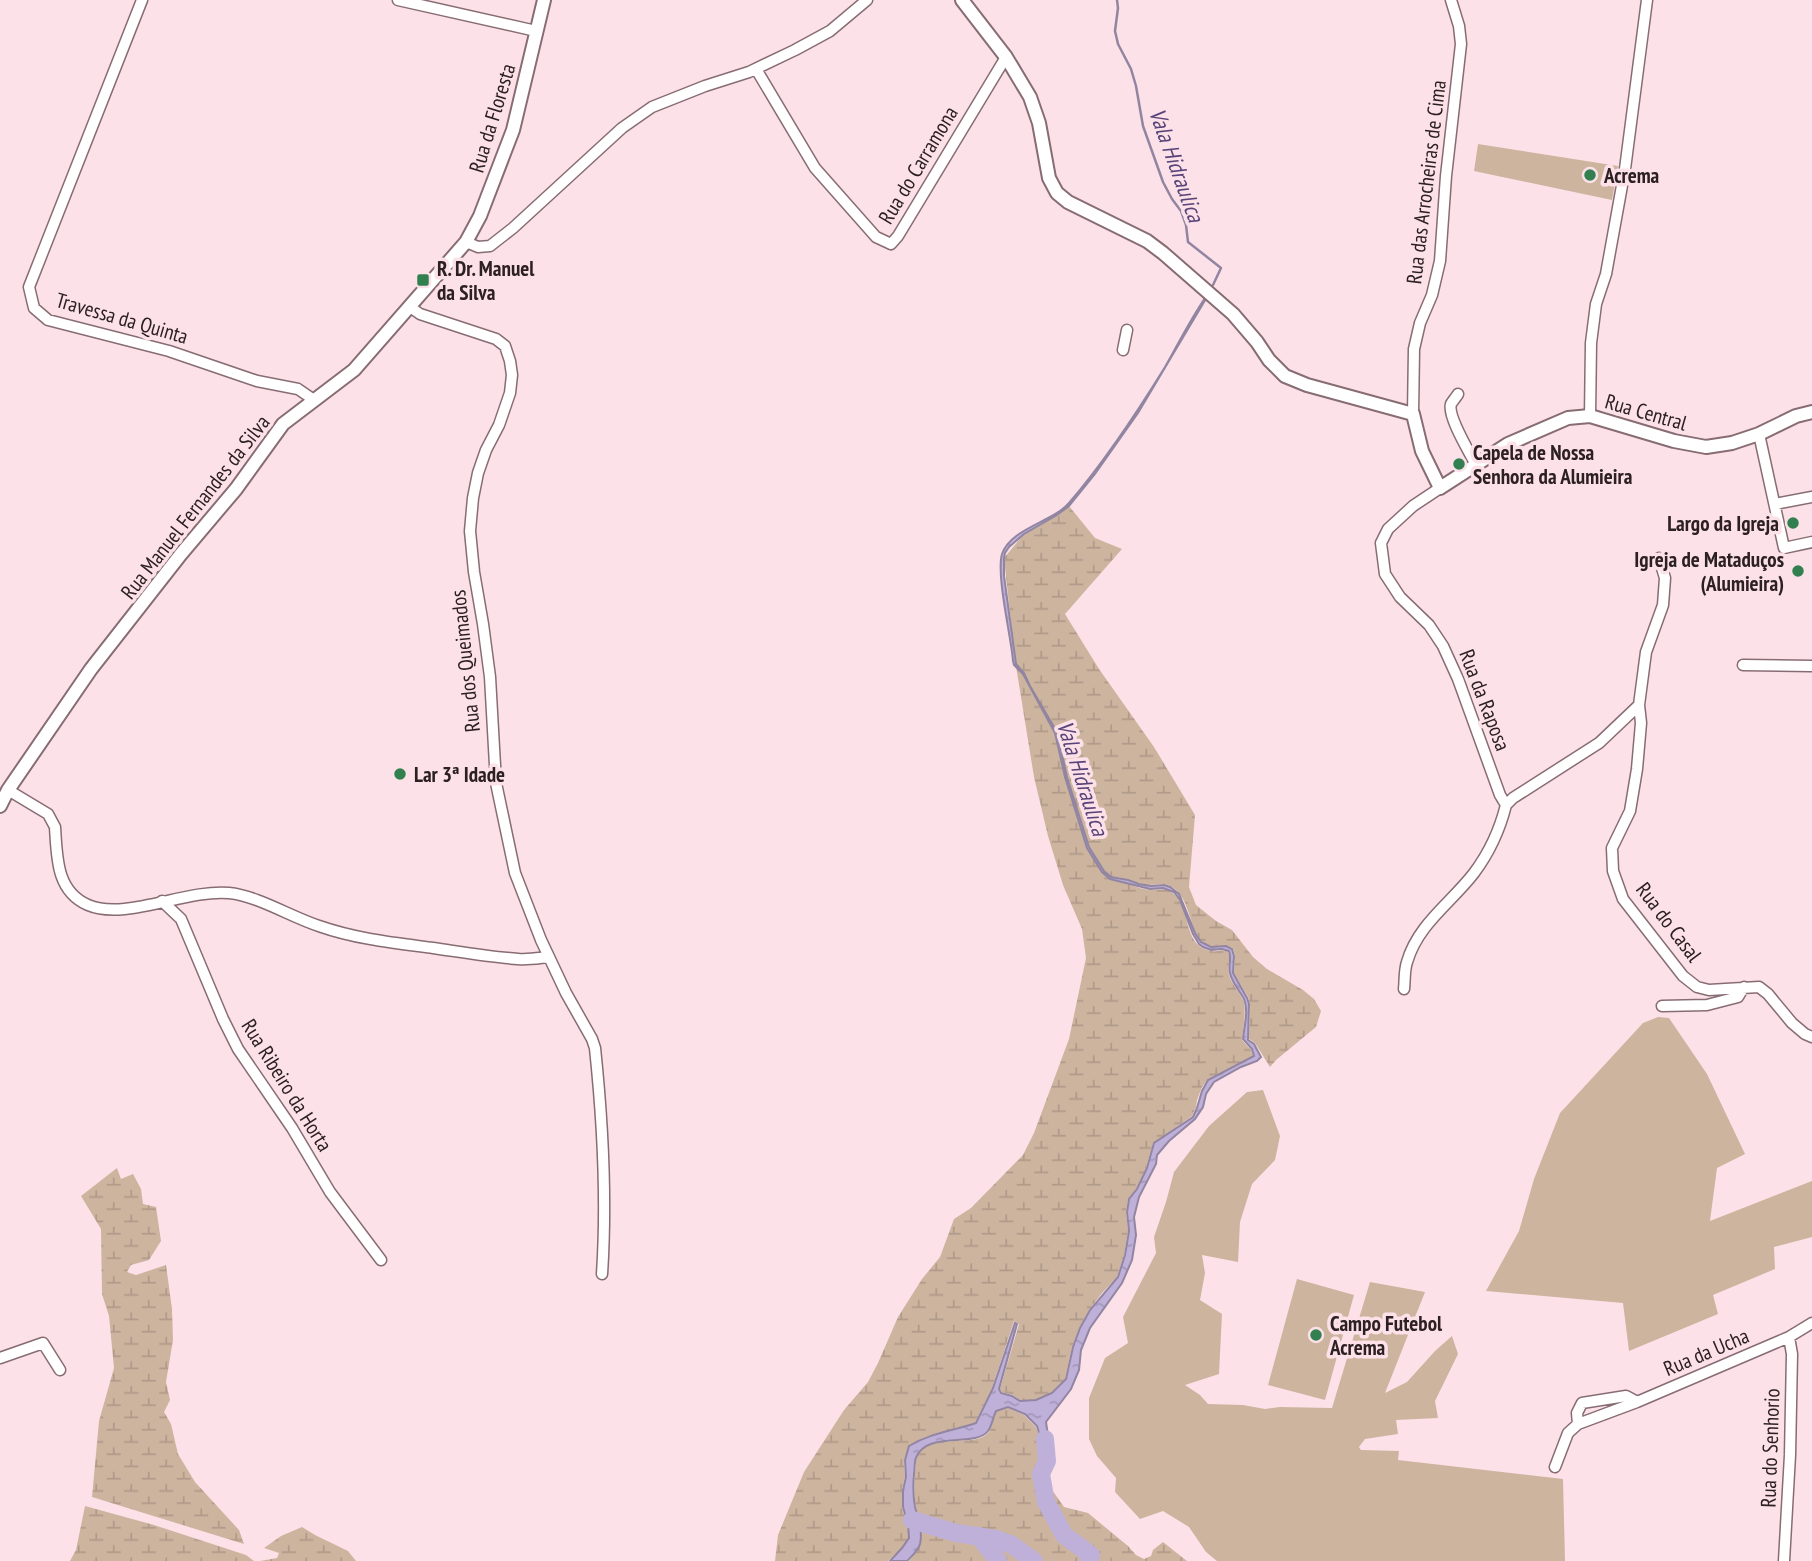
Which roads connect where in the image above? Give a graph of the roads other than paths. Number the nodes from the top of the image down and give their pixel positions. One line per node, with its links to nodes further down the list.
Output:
1 (142, 0): 16 (street, Travessa da Quinta)
2 (398, 0): 8 (street)
3 (544, 0): 8 (street, Rua da Floresta)
4 (867, 0): 10 (street)
5 (962, 0): 9 (street)
6 (1451, 0): 18 (street, Rua das Arrocheiras de Cima)
7 (1647, 0): 19 (street)
8 (536, 31): 11 (street, Rua da Floresta)
9 (1006, 57): 10 (street, Rua do Carramona); 18 (street)
10 (756, 69): 11 (street)
11 (466, 242): 12 (street, Rua Manuel Fernandes da Silva)
12 (410, 307): 16 (street, Rua Manuel Fernandes da Silva); 36 (street, Rua dos Queimados)
13 (1127, 330): 14 (street)
14 (1123, 350)
15 (1458, 394): 21 (street)
16 (314, 400): 30 (street, Rua Manuel Fernandes da Silva)
17 (1812, 412): 20 (street, Rua Central)
18 (1413, 414): 22 (street, Rua das Arrocheiras de Cima)
19 (1590, 416): 20 (street, Rua Central); 21 (street, Rua Central)
20 (1759, 434): 24 (street)
21 (1476, 465): 22 (street, Rua Central)
22 (1440, 488): 31 (street, Rua da Raposa)
23 (1812, 497): 24 (street)
24 (1775, 504): 25 (street)
25 (1812, 542)
26 (1660, 558): 29 (street, Rua do Casal)
27 (1742, 665): 28 (street)
28 (1812, 666)
29 (1639, 705): 31 (street); 37 (street, Rua do Casal)
30 (8, 790): 32 (street, Rua Manuel Fernandes da Silva); 34 (street)
31 (1506, 805): 38 (street)
32 (0, 806)
33 (185, 896): 34 (street); 35 (street); 36 (street)
34 (162, 901): 35 (street, Rua Ribeiro da Horta)
35 (181, 919): 41 (street, Rua Ribeiro da Horta)
36 (550, 957): 42 (street, Rua dos Queimados)
37 (1744, 987): 39 (street); 40 (street, Rua do Casal)
38 (1404, 989)
39 (1662, 1006)
40 (1812, 1037)
41 (381, 1260)
42 (602, 1274)
43 (1812, 1324): 44 (street, Rua da Ucha)
44 (1789, 1337): 47 (street, Rua da Ucha); 50 (street, Rua do Senhorio)
45 (0, 1358): 46 (street)
46 (60, 1370)
47 (1637, 1402): 48 (street, Rua da Ucha); 48 (street, Rua da Ucha)
48 (1578, 1424): 49 (street, Rua da Ucha)
49 (1555, 1467)
50 (1784, 1561)

